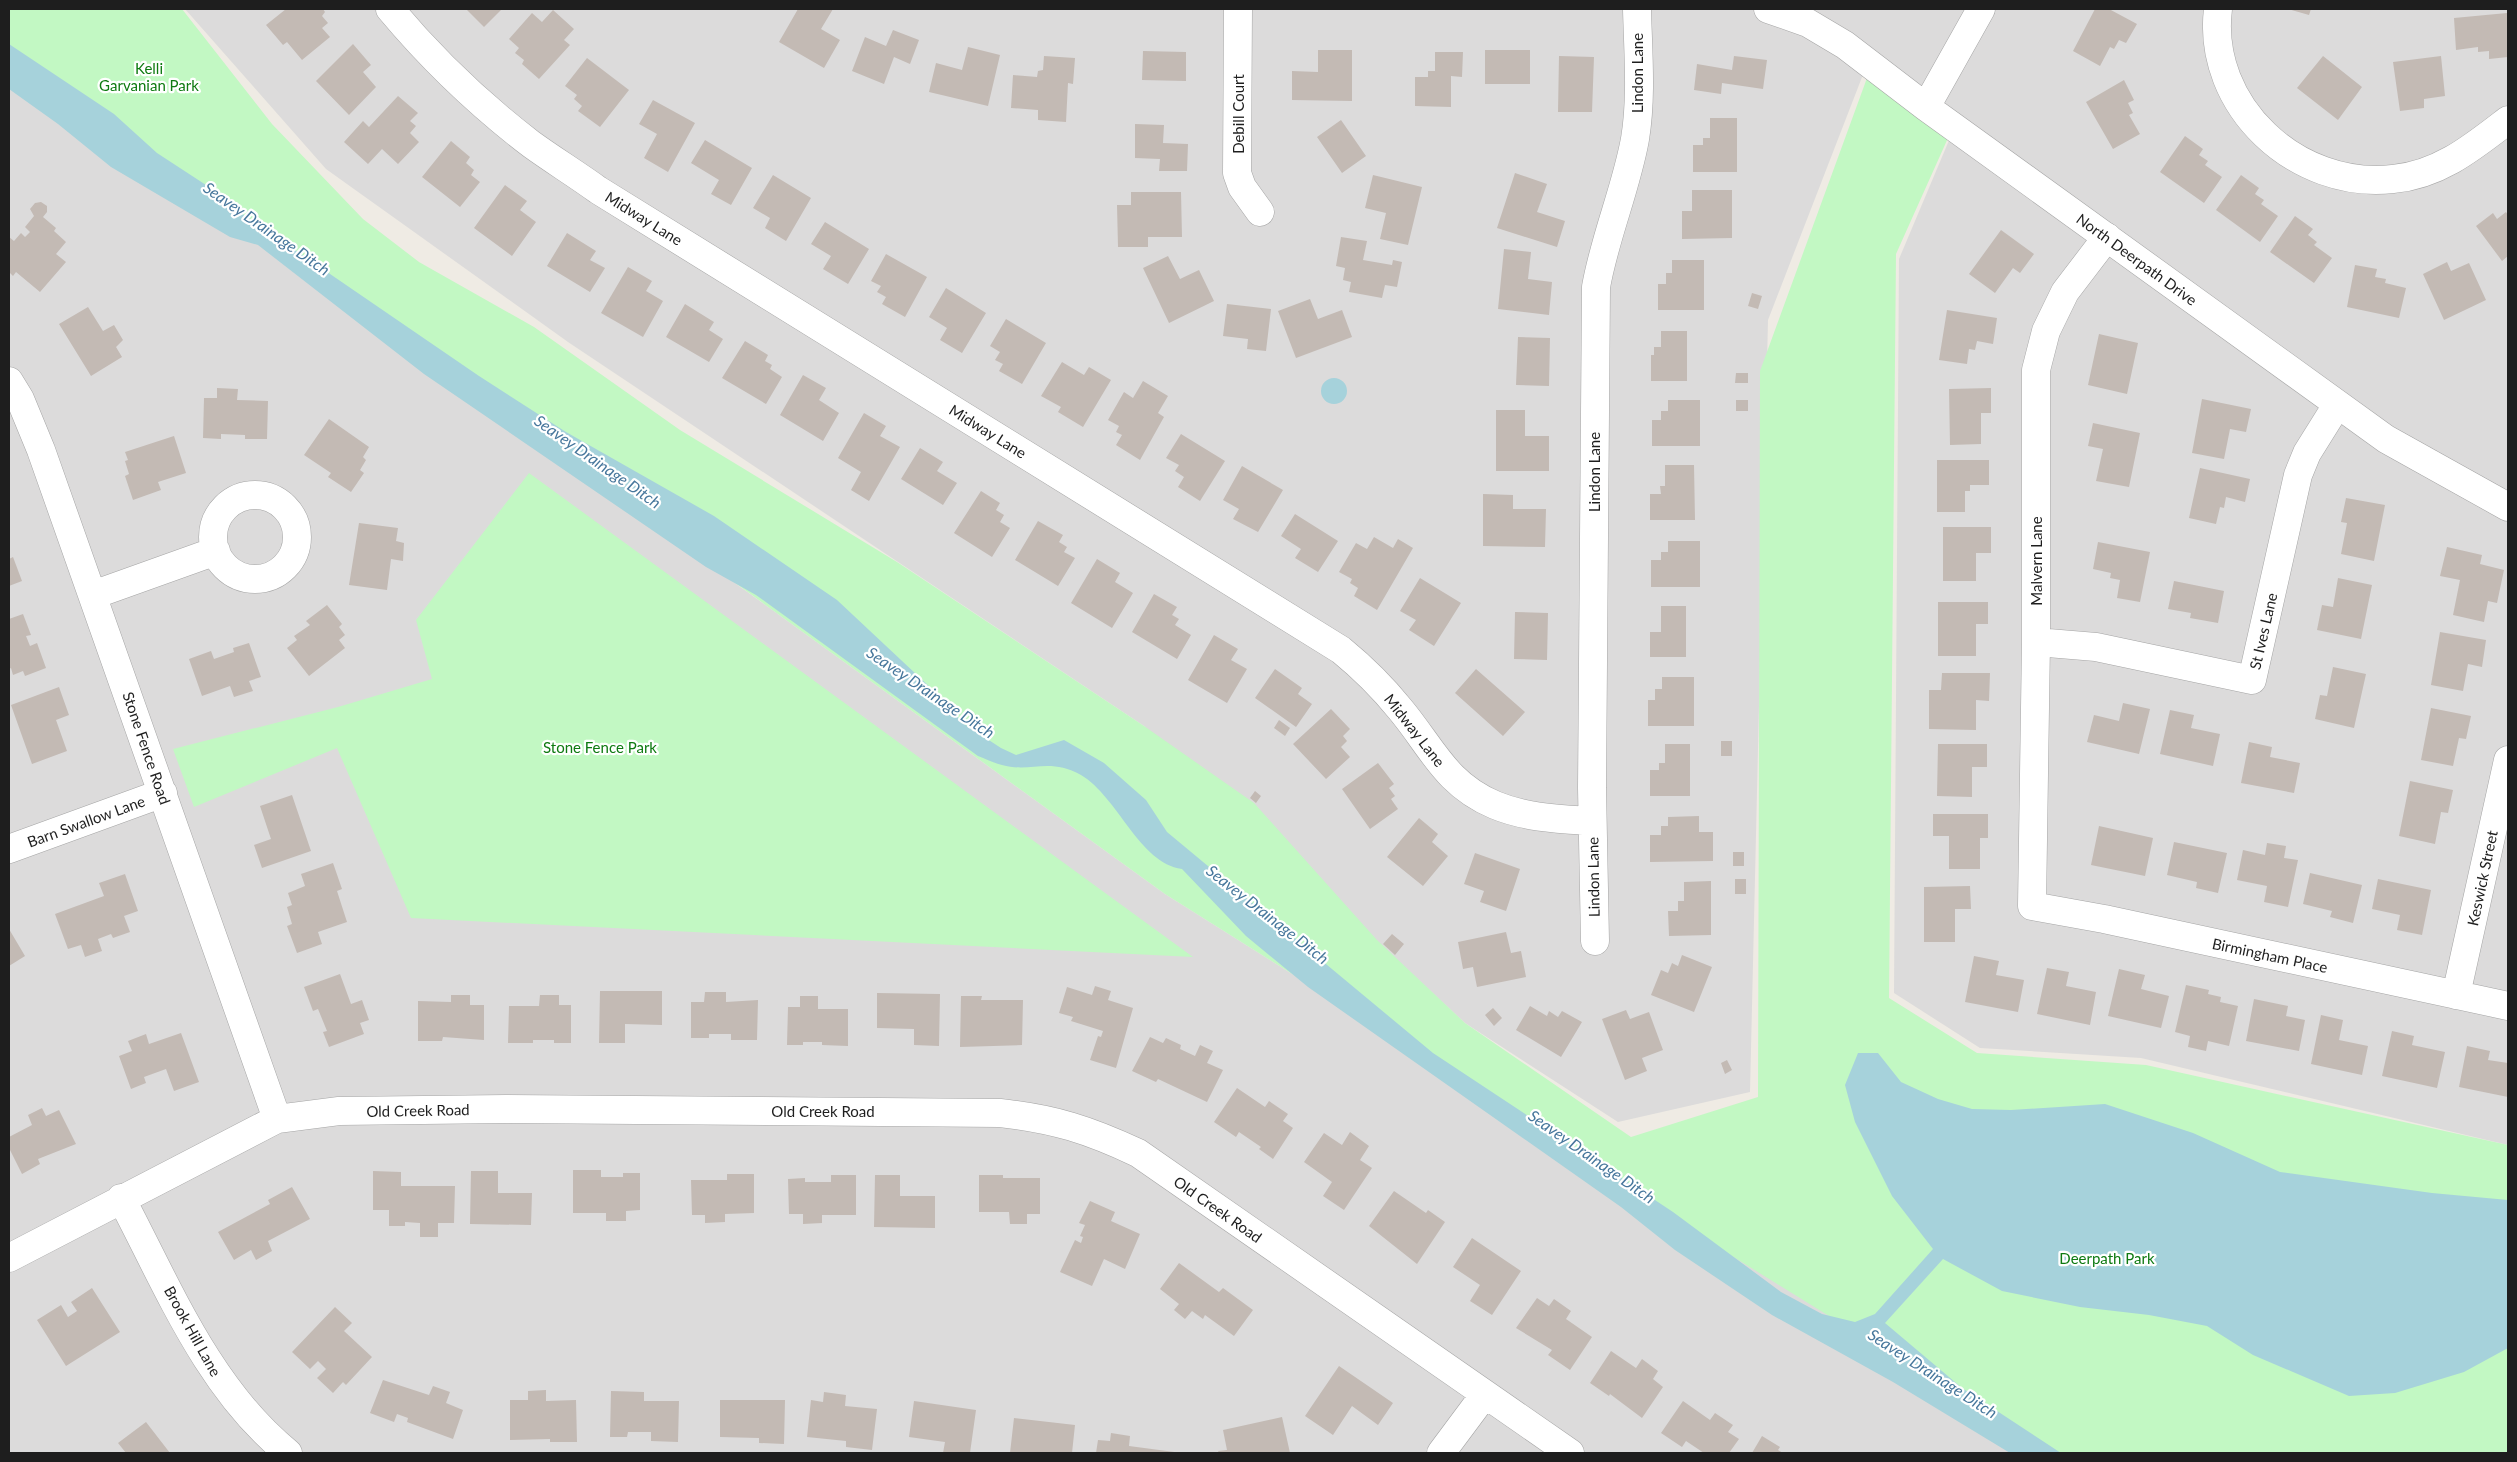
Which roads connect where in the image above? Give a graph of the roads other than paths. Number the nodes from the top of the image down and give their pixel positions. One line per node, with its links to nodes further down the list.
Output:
1 (390, 9): 19 (street, Midway Lane)
2 (1238, 9): 9 (street, Debill Court)
3 (1637, 9): 19 (street, Lindon Lane)
4 (1768, 9): 7 (street, North Deerpath Drive)
5 (1981, 9): 7 (street)
6 (2218, 9): 8 (street)
7 (1926, 107): 10 (street, North Deerpath Drive)
8 (2508, 120)
9 (1260, 212)
10 (2107, 237): 12 (street, North Deerpath Drive); 16 (street, Malvern Lane)
11 (9, 381): 15 (street, Stone Fence Road)
12 (2337, 404): 13 (street, North Deerpath Drive); 16 (street, St Ives Lane)
13 (2508, 507)
14 (216, 551): 15 (street)
15 (93, 595): 18 (street, Stone Fence Road)
16 (2036, 642): 21 (street, Malvern Lane)
17 (2508, 760): 23 (street, Keswick Street)
18 (162, 793): 20 (street, Barn Swallow Lane); 25 (street, Stone Fence Road)
19 (1592, 822): 22 (street, Lindon Lane)
20 (9, 849)
21 (2032, 906): 23 (street, Birmingham Place)
22 (1595, 941)
23 (2456, 995): 24 (street, Birmingham Place)
24 (2508, 1006)
25 (276, 1119): 26 (street, Old Creek Road); 28 (street, Old Creek Road)
26 (121, 1198): 27 (street, Old Creek Road); 29 (street, Brook Hill Lane)
27 (9, 1258)
28 (1485, 1394): 30 (street); 31 (street, Old Creek Road)
29 (284, 1452)
30 (1441, 1453)
31 (1570, 1453)

